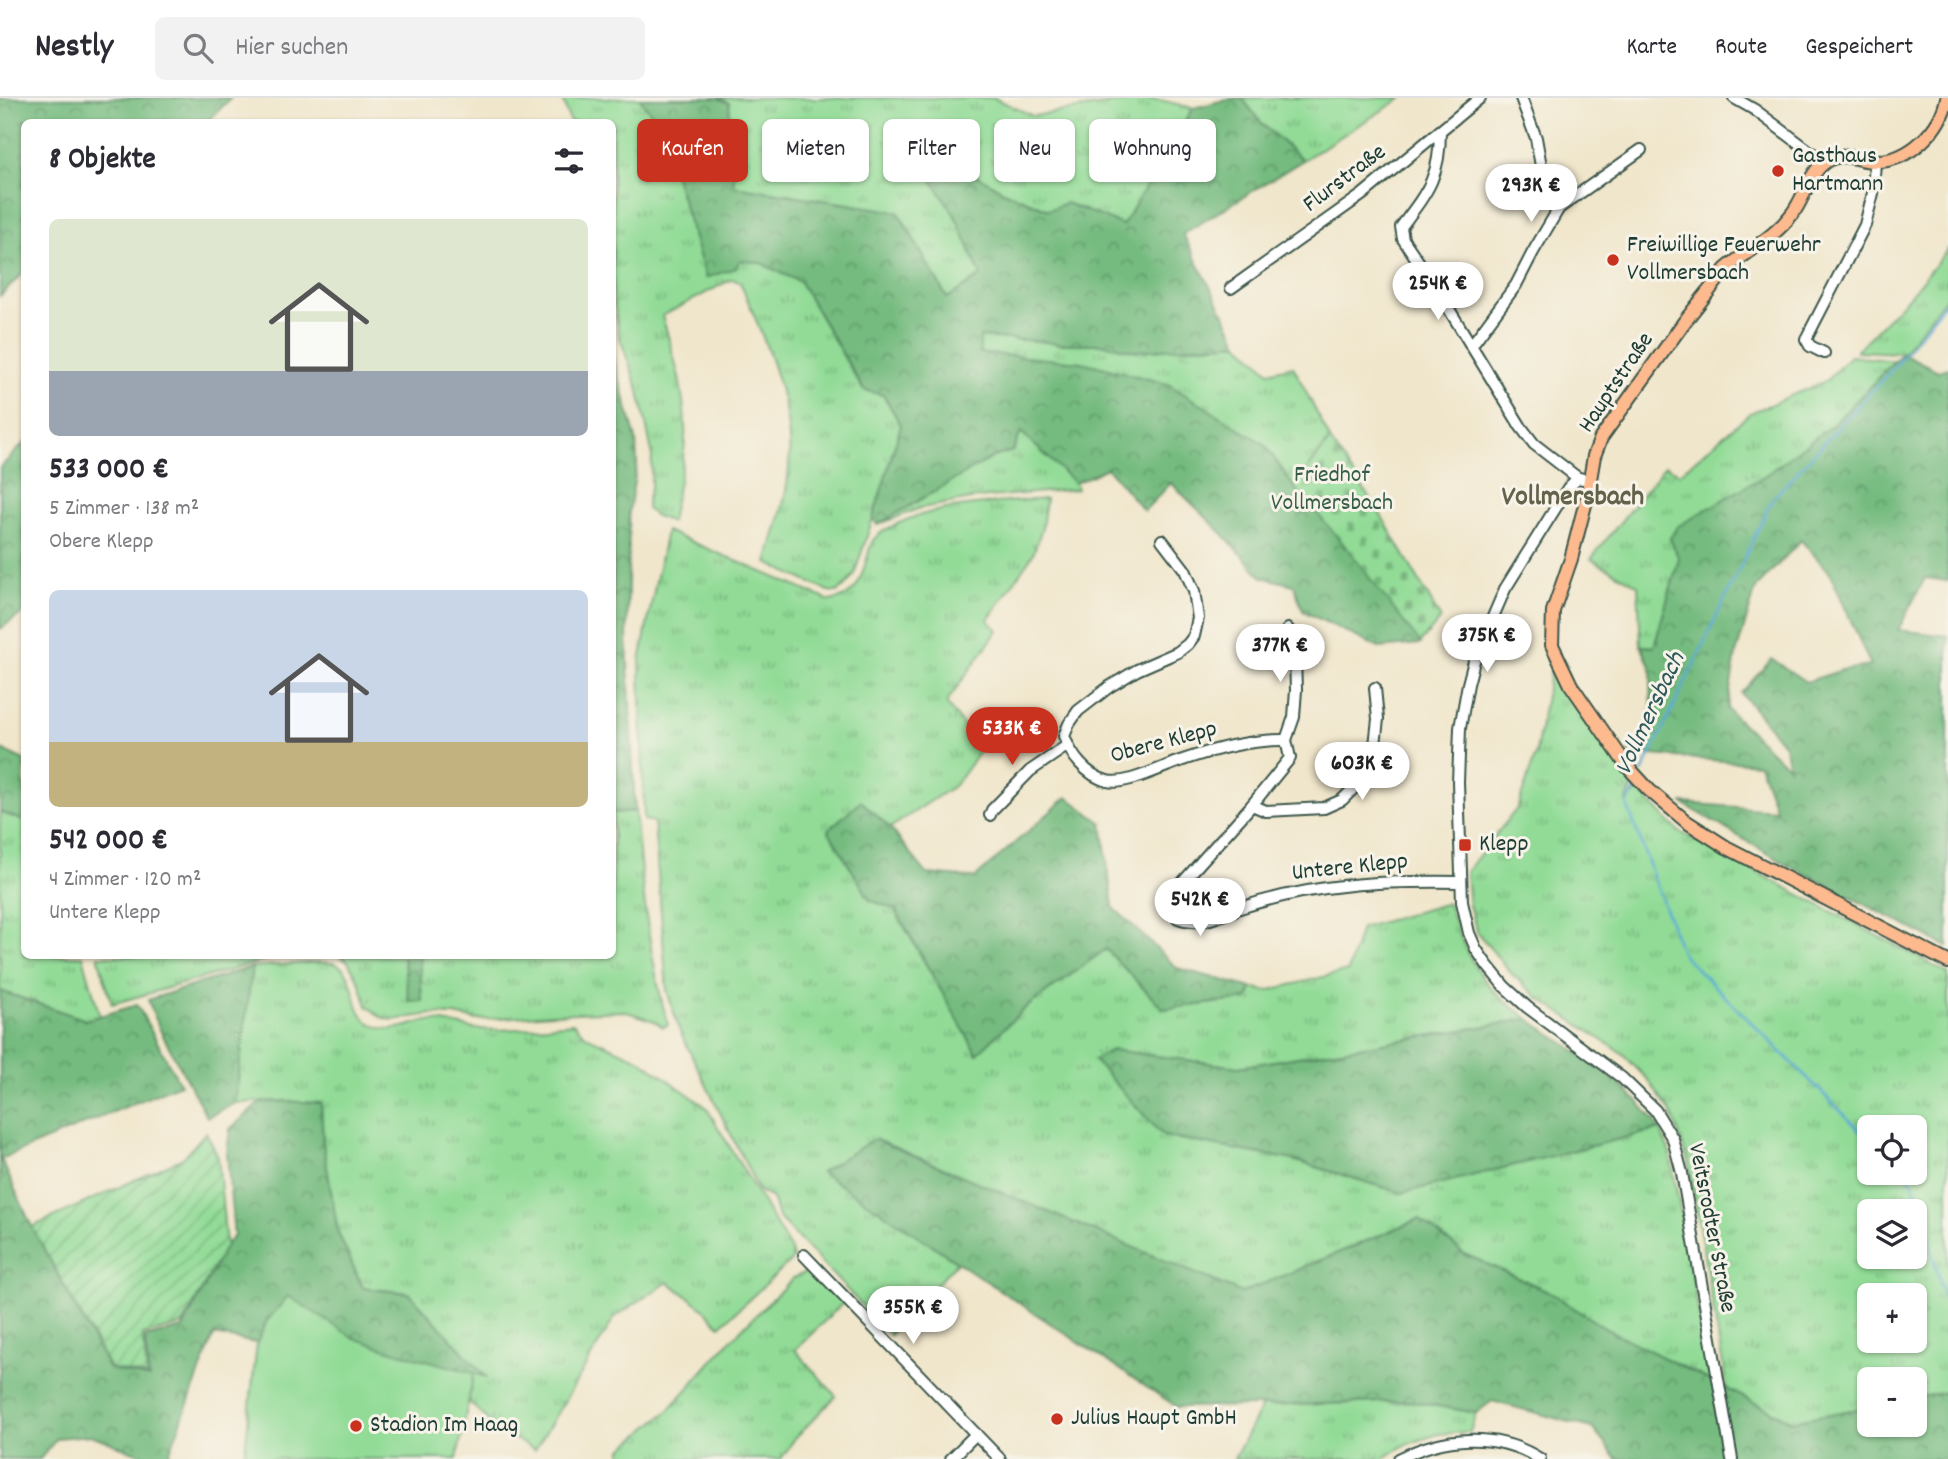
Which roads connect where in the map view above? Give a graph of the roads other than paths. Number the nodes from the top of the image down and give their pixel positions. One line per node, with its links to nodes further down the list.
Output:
1 (1480, 98): 5 (street, Flurstraße)
2 (1521, 98): 9 (street)
3 (1734, 98): 8 (street)
4 (1947, 98): 7 (main road)
5 (1440, 131): 10 (street, Flurstraße); 11 (street)
6 (1641, 150): 9 (street)
7 (1875, 161): 8 (main road); 12 (street)
8 (1824, 162): 13 (main road, Hauptstraße)
9 (1559, 208): 11 (street)
10 (1231, 288)
11 (1471, 346): 13 (street)
12 (1824, 354)
13 (1584, 479): 21 (street, Hauptstraße); 22 (main road)
14 (1162, 540): 18 (street)
15 (1288, 629): 17 (street)
16 (1375, 688): 19 (street)
17 (1286, 740): 18 (street, Obere Klepp); 19 (street, Untere Klepp)
18 (1068, 745): 20 (street)
19 (1252, 805): 21 (street, Untere Klepp)
20 (990, 815)
21 (1460, 882): 29 (street, Veitsrodter Straße)
22 (1948, 962)
23 (804, 1255): 24 (street)
24 (976, 1434): 25 (street); 26 (street)
25 (951, 1459)
26 (1000, 1459)
27 (1399, 1459): 28 (street)
28 (1540, 1459)
29 (1732, 1459)

